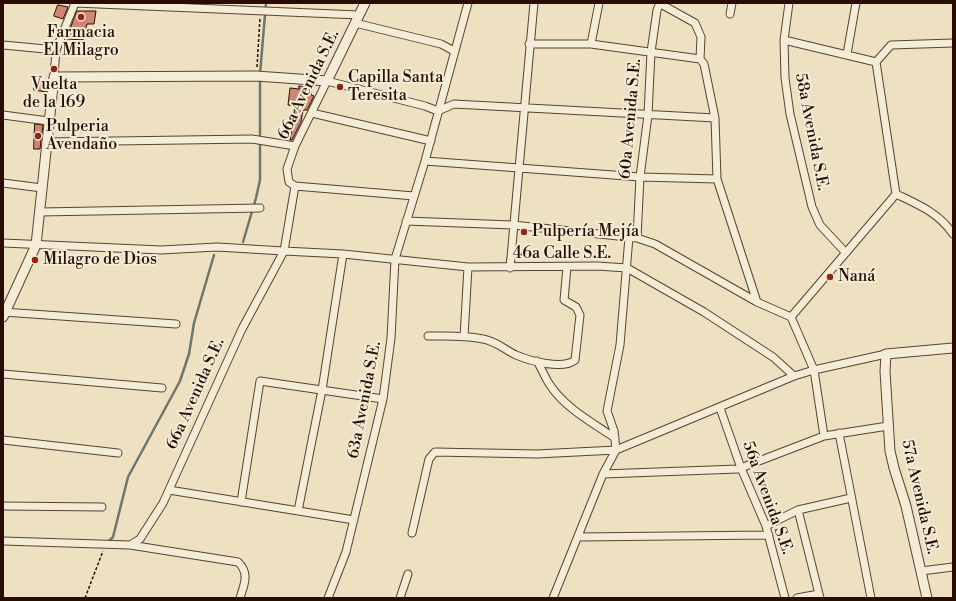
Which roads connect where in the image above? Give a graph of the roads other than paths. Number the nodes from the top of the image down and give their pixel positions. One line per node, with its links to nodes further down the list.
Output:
1 (75, 3): 11 (street); 17 (street)
2 (365, 3): 11 (street, 66a Avenida S.E.)
3 (468, 3): 18 (street)
4 (534, 3): 14 (street)
5 (599, 3): 15 (street)
6 (660, 3): 19 (street, 60a Avenida S.E.); 21 (street)
7 (732, 3): 10 (street)
8 (789, 3): 12 (street, 58a Avenida S.E.)
9 (856, 3): 20 (street)
10 (730, 14)
11 (357, 19): 18 (street); 24 (street, 66a Avenida S.E.)
12 (784, 40): 20 (street); 54 (street, 58a Avenida S.E.)
13 (953, 43): 22 (street)
14 (529, 44): 15 (street); 25 (street)
15 (590, 44): 19 (street)
16 (3, 45): 17 (street)
17 (56, 50): 23 (street)
18 (454, 51): 26 (street)
19 (651, 52): 21 (street); 29 (street, 60a Avenida S.E.)
20 (847, 54): 22 (street)
21 (700, 59): 30 (street)
22 (876, 62): 42 (street)
23 (54, 76): 24 (street); 31 (street)
24 (327, 81): 26 (street); 27 (street, 66a Avenida S.E.)
25 (525, 109): 26 (street); 29 (street); 36 (street)
26 (438, 111): 32 (street)
27 (312, 113): 32 (street); 34 (street, 66a Avenida S.E.)
28 (3, 115): 31 (street)
29 (648, 115): 30 (street); 37 (street, 60a Avenida S.E.)
30 (715, 118): 38 (street)
31 (48, 121): 33 (street)
32 (430, 141): 35 (street)
33 (46, 142): 34 (street); 41 (street)
34 (295, 146): 40 (street, 66a Avenida S.E.)
35 (425, 161): 36 (street); 43 (street)
36 (518, 169): 37 (street); 47 (street)
37 (640, 177): 38 (street); 50 (street, 60a Avenida S.E.)
38 (717, 179): 61 (street)
39 (3, 183): 41 (street)
40 (292, 184): 43 (street); 53 (street, 66a Avenida S.E.)
41 (42, 188): 45 (street)
42 (896, 194): 48 (street); 54 (street)
43 (414, 196): 46 (street)
44 (260, 208): 45 (street)
45 (40, 212): 52 (street)
46 (406, 221): 47 (street); 56 (street, 63a Avenida S.E.)
47 (513, 225): 49 (street); 59 (street)
48 (953, 234)
49 (629, 237): 50 (street); 60 (street)
50 (637, 238): 61 (street)
51 (3, 243): 52 (street, 46a Calle S.E.)
52 (36, 245): 53 (street, 46a Calle S.E.); 62 (street)
53 (284, 251): 55 (street, 46a Calle S.E.); 86 (street, 66a Avenida S.E.)
54 (846, 253): 63 (street)
55 (343, 254): 56 (street, 46a Calle S.E.); 74 (street)
56 (395, 259): 57 (street, 46a Calle S.E.); 75 (street, 63a Avenida S.E.)
57 (468, 267): 59 (street, 46a Calle S.E.); 66 (street)
58 (567, 267): 59 (street, 46a Calle S.E.); 60 (street, 46a Calle S.E.); 69 (street)
59 (510, 268)
60 (627, 268): 72 (street, 46a Calle S.E.); 80 (street)
61 (758, 302): 63 (street)
62 (4, 314): 64 (street)
63 (791, 316): 70 (street)
64 (176, 324)
65 (428, 336): 66 (street)
66 (464, 337): 69 (street)
67 (953, 348): 68 (street)
68 (886, 354): 70 (street); 77 (street, 57a Avenida S.E.)
69 (537, 361): 80 (street)
70 (814, 370): 72 (street); 79 (street)
71 (3, 374): 73 (street)
72 (794, 376): 76 (street)
73 (162, 388)
74 (322, 390): 75 (street); 88 (street); 92 (street)
75 (383, 399): 93 (street, 63a Avenida S.E.)
76 (720, 408): 82 (street); 84 (street, 56a Avenida S.E.)
77 (888, 426): 78 (street); 101 (street, 57a Avenida S.E.)
78 (839, 434): 79 (street); 87 (street)
79 (824, 436): 84 (street)
80 (615, 438): 82 (street)
81 (3, 440): 83 (street)
82 (616, 450): 85 (street); 95 (street)
83 (118, 453)
84 (741, 468): 85 (street); 94 (street, 56a Avenida S.E.)
85 (603, 474): 97 (street)
86 (169, 490): 88 (street); 99 (street, 66a Avenida S.E.)
87 (851, 498): 91 (street); 110 (street)
88 (241, 502): 92 (street)
89 (3, 506): 90 (street)
90 (102, 507)
91 (798, 510): 94 (street); 103 (street)
92 (298, 511): 93 (street)
93 (354, 520): 105 (street, 63a Avenida S.E.)
94 (766, 526): 96 (street, 56a Avenida S.E.)
95 (412, 533)
96 (769, 535): 97 (street); 108 (street, 56a Avenida S.E.)
97 (578, 537): 107 (street)
98 (3, 541): 99 (street)
99 (130, 545): 104 (street)
100 (953, 567): 101 (street)
101 (921, 571): 111 (street, 57a Avenida S.E.)
102 (408, 574): 106 (street)
103 (819, 596): 109 (street)
104 (240, 598)
105 (328, 598)
106 (400, 598)
107 (553, 598)
108 (785, 598)
109 (797, 598)
110 (871, 598)
111 (927, 598)

